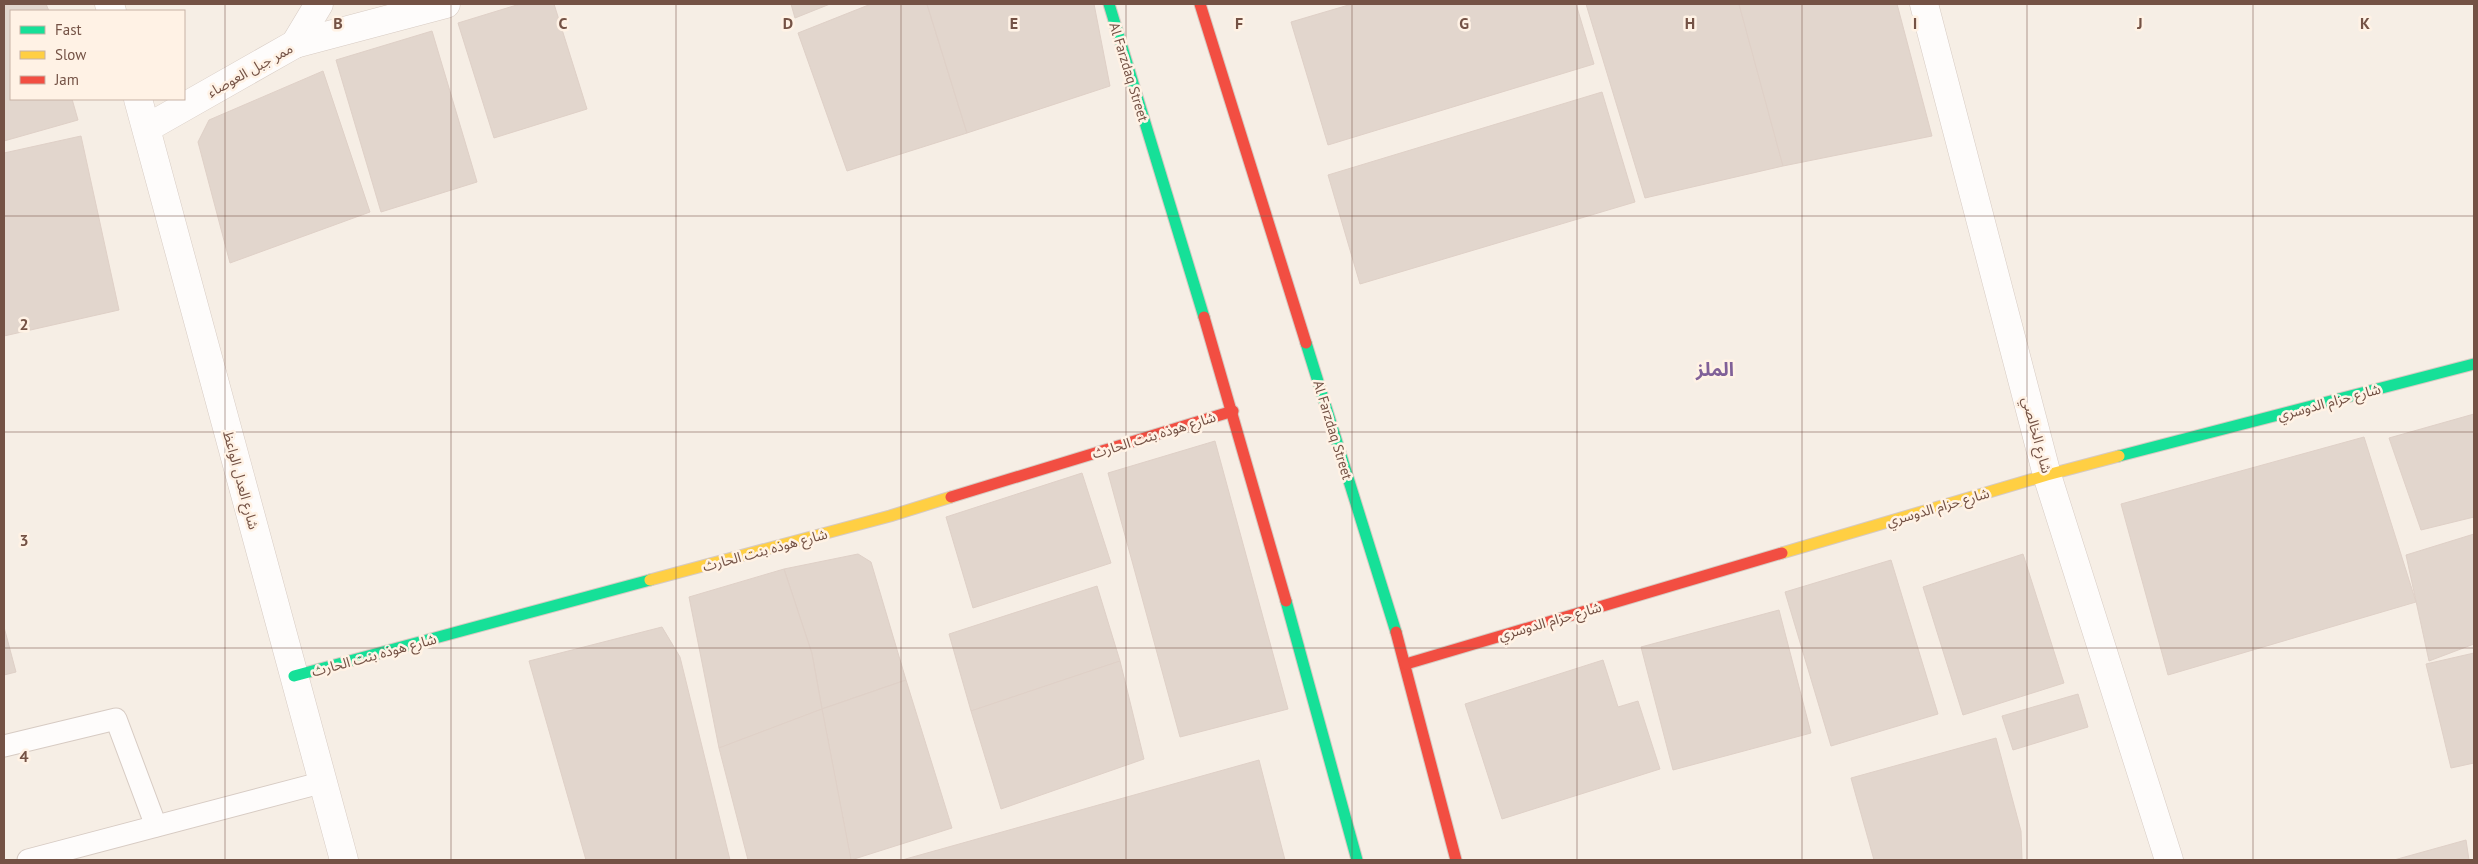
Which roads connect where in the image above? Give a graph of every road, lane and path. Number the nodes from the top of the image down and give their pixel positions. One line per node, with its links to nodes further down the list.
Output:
1 (319, 4): 6 (street)
2 (446, 4): 6 (street, ممر جبل العوصاء)
3 (1109, 4): 10 (street, Al Farzdaq Street)
4 (1200, 4): 12 (street, Al Farzdaq Street)
5 (1924, 4): 11 (street, شارع الخالصي)
6 (295, 44): 8 (street, ممر جبل العوصاء)
7 (138, 100): 8 (street, شارع العدل الواعظ)
8 (146, 128): 13 (street, شارع العدل الواعظ)
9 (2474, 364): 11 (street, شارع حزام الدوسري)
10 (1233, 411): 13 (street, شارع هوذه بنت الحارث); 19 (street, Al Farzdaq Street)
11 (2047, 475): 12 (street, شارع حزام الدوسري); 21 (street, شارع الخالصي)
12 (1406, 664): 20 (street, Al Farzdaq Street)
13 (294, 676): 15 (street, شارع العدل الواعظ)
14 (4, 746): 16 (lane)
15 (324, 782): 16 (lane); 18 (street, شارع العدل الواعظ)
16 (156, 826): 17 (lane)
17 (28, 860)
18 (344, 860)
19 (1357, 860)
20 (1456, 860)
21 (2169, 860)

